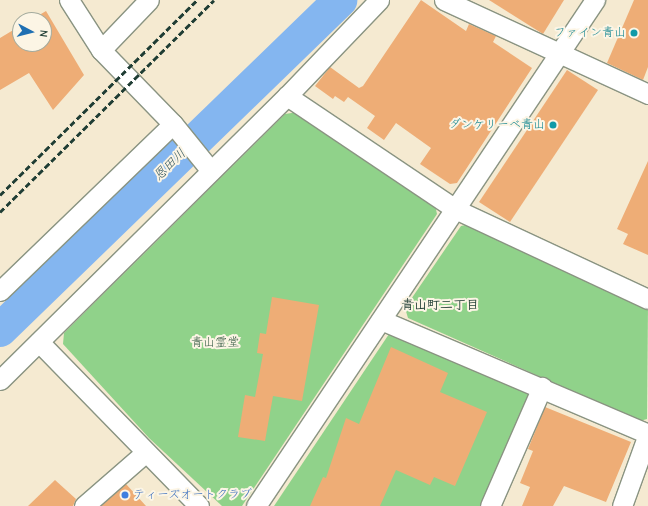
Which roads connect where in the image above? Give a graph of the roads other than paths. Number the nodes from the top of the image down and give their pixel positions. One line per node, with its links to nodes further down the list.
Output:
1 (69, 0): 6 (street)
2 (149, 0): 6 (street)
3 (378, 0): 9 (street)
4 (444, 0): 7 (street)
5 (595, 0): 7 (street)
6 (101, 50): 10 (street)
7 (560, 54): 8 (street); 12 (street)
8 (648, 94)
9 (287, 96): 11 (street); 12 (street)
10 (173, 124): 11 (street); 13 (street)
11 (210, 171): 16 (street)
12 (455, 209): 14 (street); 15 (street)
13 (0, 291)
14 (648, 299)
15 (381, 320): 18 (street); 23 (street)
16 (39, 342): 17 (street); 20 (street)
17 (0, 380)
18 (542, 387): 19 (street); 24 (street)
19 (648, 434): 25 (street)
20 (146, 452): 21 (street); 22 (street)
21 (84, 506)
22 (200, 506)
23 (256, 506)
24 (490, 506)
25 (622, 506)

